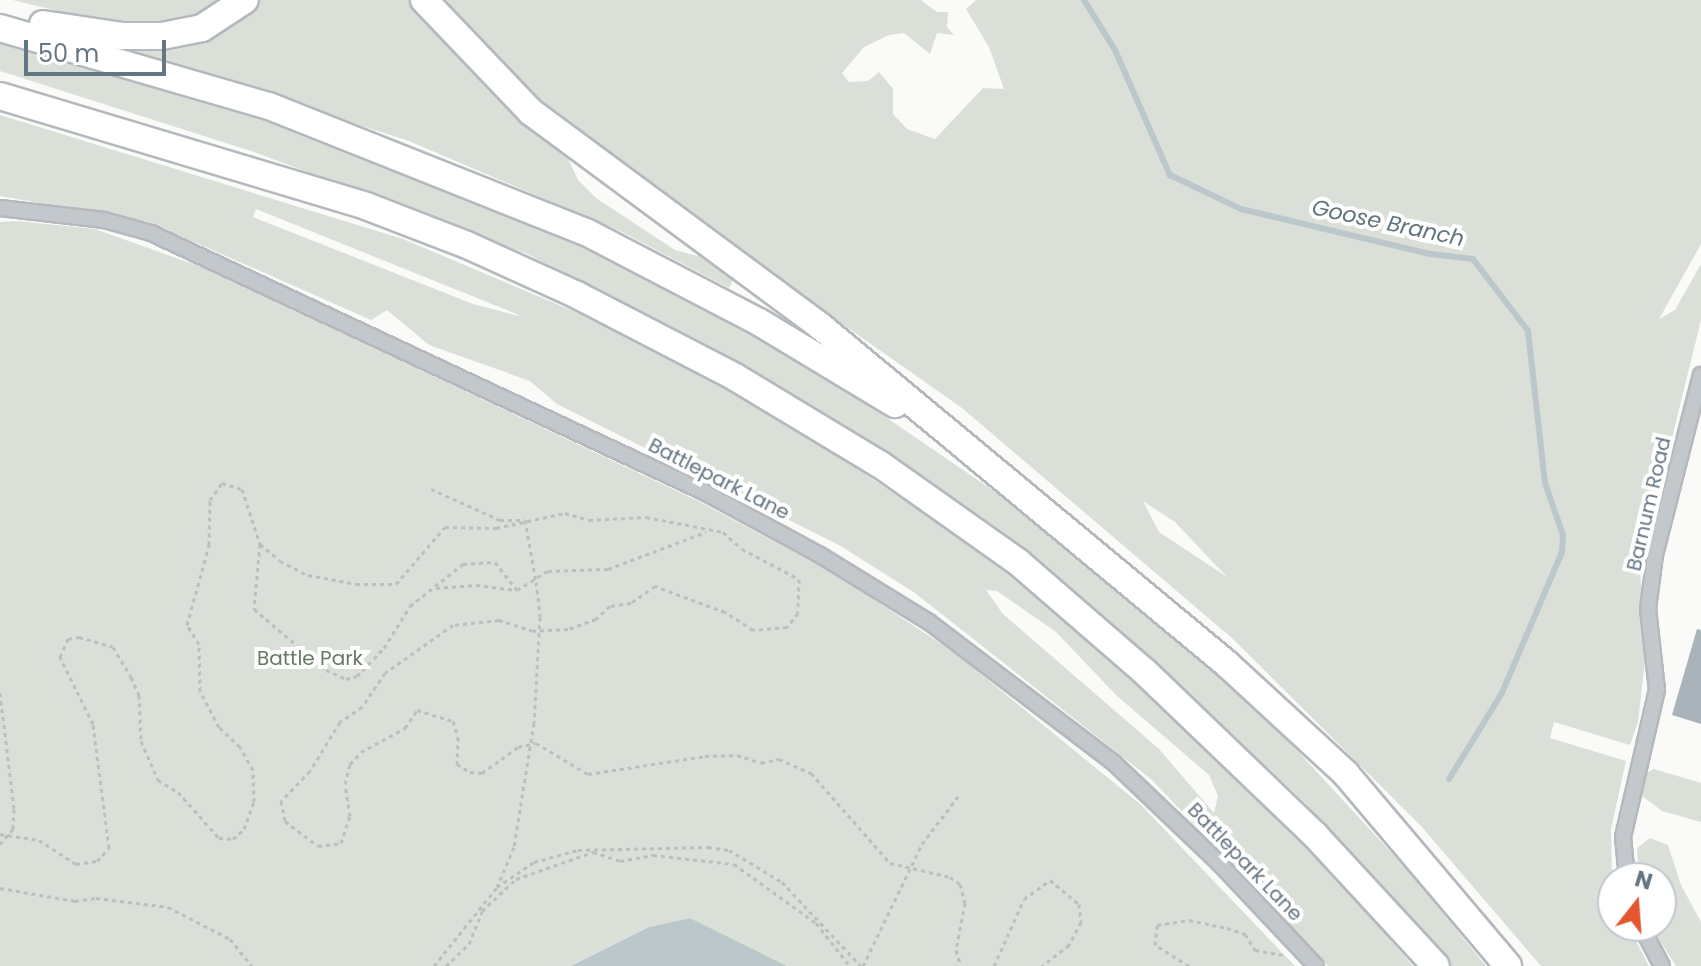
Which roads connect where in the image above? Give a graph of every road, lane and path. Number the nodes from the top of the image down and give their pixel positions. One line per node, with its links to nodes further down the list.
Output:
1 (245, 0): 3 (highway)
2 (424, 0): 10 (highway)
3 (0, 14)
4 (0, 28): 10 (highway)
5 (0, 96): 39 (highway)
6 (0, 208): 38 (street, Battlepark Lane)
7 (1701, 375): 23 (street, Barnum Road)
8 (431, 489): 9 (path)
9 (525, 520): 11 (path); 12 (path); 13 (path)
10 (1063, 525): 40 (highway)
11 (708, 531): 13 (path); 16 (path)
12 (260, 544): 14 (path); 21 (path)
13 (535, 579): 15 (path); 16 (path)
14 (436, 588): 15 (path); 15 (path)
15 (517, 590)
16 (539, 631): 18 (path); 18 (path)
17 (0, 693): 21 (path)
18 (529, 744): 24 (path); 25 (path)
19 (959, 795): 24 (path)
20 (0, 834): 21 (path)
21 (8, 836): 22 (path)
22 (0, 844)
23 (1625, 862)
24 (910, 869): 33 (path); 34 (path)
25 (497, 887): 30 (path); 33 (path)
26 (0, 888): 29 (path)
27 (1649, 942): 41 (street)
28 (1292, 957): 37 (path)
29 (252, 966)
30 (434, 966)
31 (446, 966): 32 (path)
32 (850, 966)
33 (862, 966)
34 (961, 966)
35 (994, 966): 36 (path)
36 (1042, 966)
37 (1189, 966)
38 (1316, 966)
39 (1436, 966)
40 (1508, 966)
41 (1662, 966)

